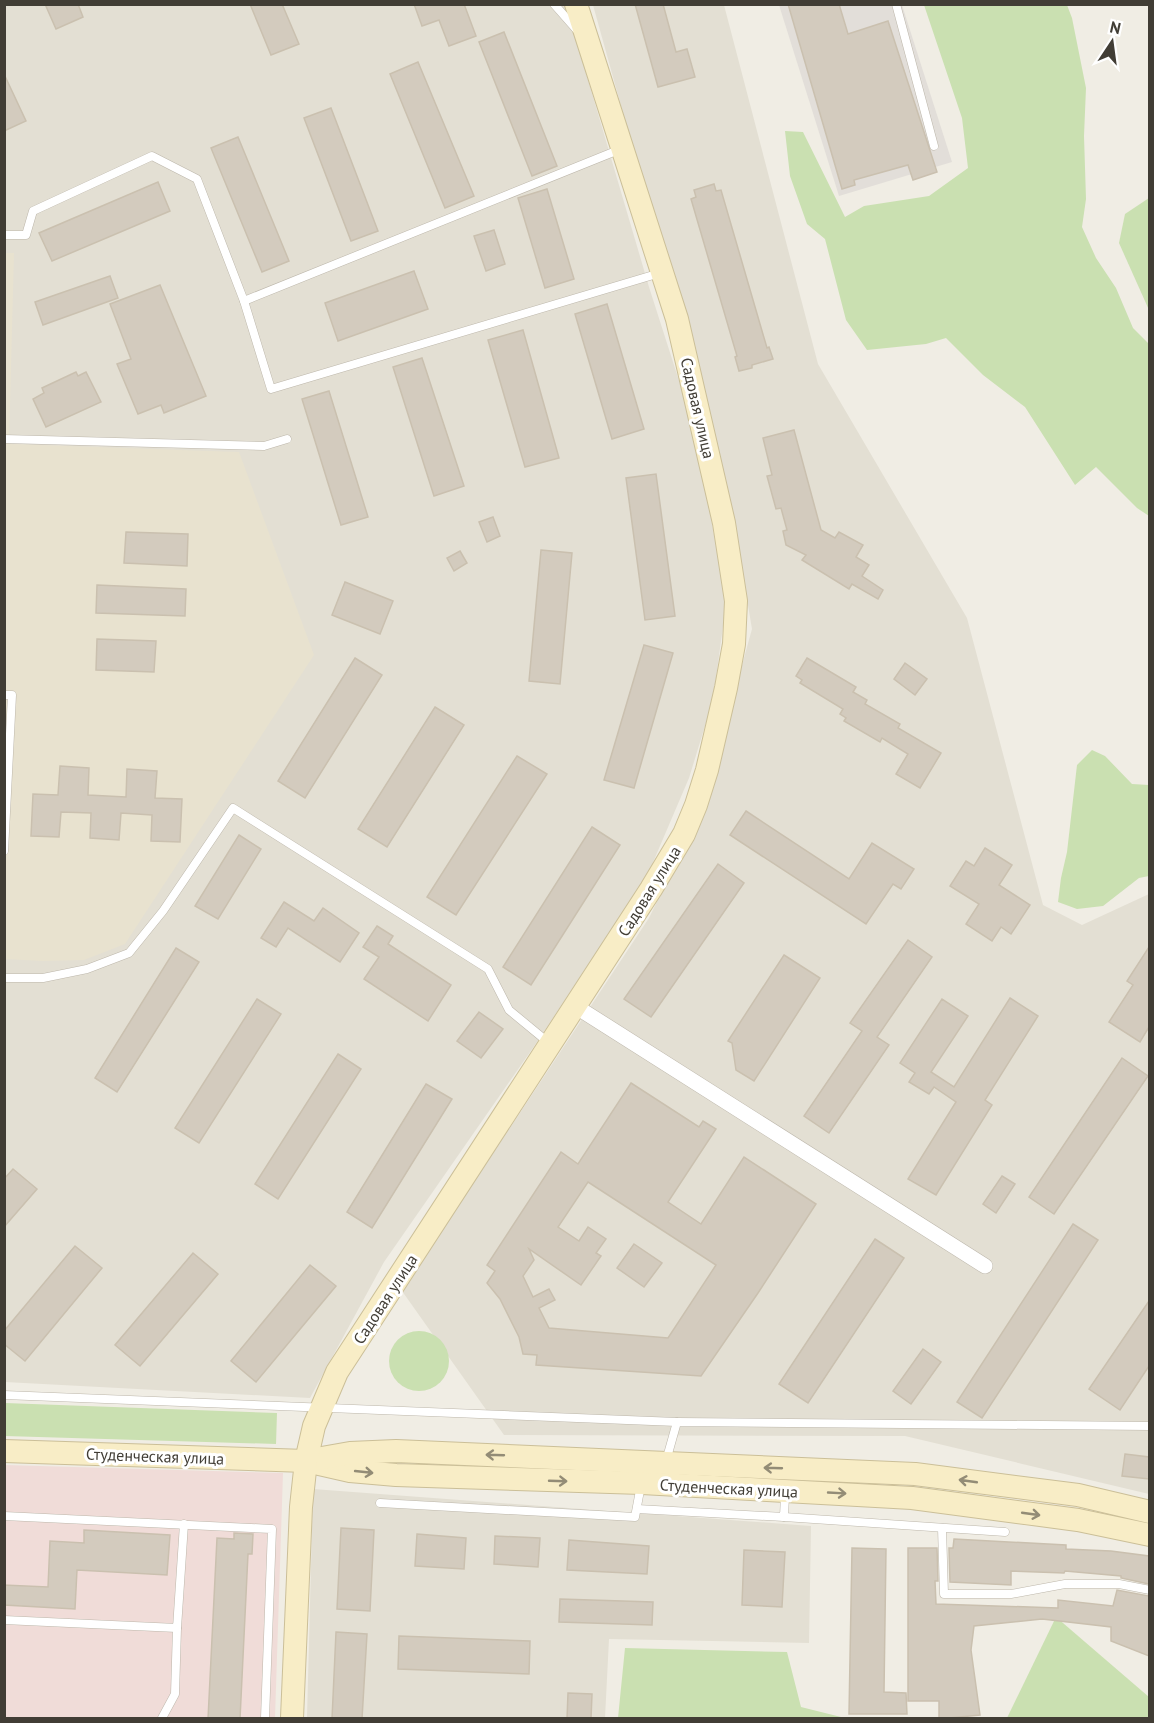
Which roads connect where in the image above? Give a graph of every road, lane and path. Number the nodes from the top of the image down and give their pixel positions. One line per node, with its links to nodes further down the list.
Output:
1 (554, 4): 4 (lane)
2 (576, 4): 4 (main road, Садовая улица)
3 (896, 4): 5 (lane)
4 (586, 42): 6 (main road, Садовая улица)
5 (934, 146)
6 (621, 149): 8 (main road, Садовая улица); 9 (lane)
7 (4, 235): 9 (lane)
8 (662, 273): 9 (lane); 15 (main road, Садовая улица)
9 (244, 301)
10 (4, 439): 11 (lane)
11 (287, 439)
12 (4, 695): 13 (lane)
13 (4, 851)
14 (4, 978): 16 (lane)
15 (575, 1006): 16 (main road, Садовая улица); 17 (street)
16 (551, 1044): 19 (main road, Садовая улица)
17 (985, 1266)
18 (4, 1395): 19 (lane)
19 (320, 1409): 20 (lane); 23 (main road, Садовая улица)
20 (676, 1422): 21 (lane); 24 (lane)
21 (1149, 1426)
22 (4, 1451): 23 (main road, Студенческая улица)
23 (306, 1461): 24 (main road, Студенческая улица, one-way to 23); 25 (main road, Студенческая улица, one-way to 25); 41 (main road, Садовая улица)
24 (666, 1463): 29 (main road, Студенческая улица, one-way to 24)
25 (642, 1484): 26 (main road, Студенческая улица); 28 (lane)
26 (786, 1490): 31 (lane); 35 (main road, Студенческая улица, one-way to 35)
27 (380, 1503): 28 (lane)
28 (637, 1509): 31 (lane)
29 (1149, 1512)
30 (4, 1516): 32 (lane)
31 (784, 1516): 33 (lane)
32 (184, 1524): 38 (lane); 40 (lane)
33 (942, 1528): 34 (lane); 36 (lane)
34 (1005, 1532)
35 (1149, 1536)
36 (1149, 1590)
37 (4, 1620): 38 (lane)
38 (177, 1628): 39 (lane)
39 (162, 1719)
40 (265, 1719)
41 (292, 1719)

